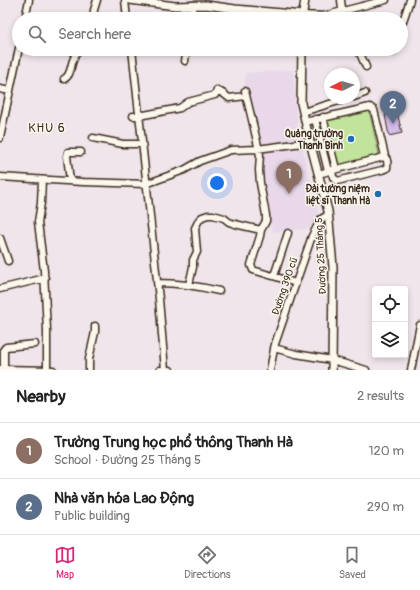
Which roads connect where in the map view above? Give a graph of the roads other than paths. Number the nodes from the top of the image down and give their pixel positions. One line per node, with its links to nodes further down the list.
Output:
1 (30, 0): 11 (street)
2 (97, 0): 12 (street)
3 (125, 0): 13 (street)
4 (130, 0): 10 (main road)
5 (305, 0): 16 (main road)
6 (341, 0): 17 (street)
7 (386, 0): 17 (street)
8 (410, 0): 18 (street)
9 (202, 3): 10 (main road); 15 (main road)
10 (193, 5): 14 (street)
11 (27, 12)
12 (94, 12)
13 (126, 12)
14 (193, 12)
15 (270, 12)
16 (303, 12)
17 (342, 12)
18 (406, 12)
19 (17, 56): 29 (street)
20 (75, 56): 27 (street)
21 (132, 56): 34 (street)
22 (186, 56): 25 (street)
23 (302, 56): 33 (main road, Đường 25 Tháng 5)
24 (361, 56): 26 (street)
25 (185, 61)
26 (366, 67)
27 (64, 79)
28 (0, 89): 29 (street)
29 (10, 91): 37 (street)
30 (365, 93): 31 (street)
31 (360, 95)
32 (329, 104): 33 (street)
33 (303, 112): 38 (main road, Đường 25 Tháng 5)
34 (136, 116): 42 (street); 45 (street)
35 (323, 117): 36 (street); 41 (street); 47 (street)
36 (315, 119): 38 (street); 44 (street)
37 (2, 122): 39 (street)
38 (306, 122): 43 (main road, Đường 25 Tháng 5)
39 (0, 138)
40 (93, 138): 42 (street)
41 (329, 142): 44 (street); 48 (street)
42 (142, 144): 53 (street)
43 (311, 145): 44 (street); 45 (street); 49 (main road, Đường 25 Tháng 5)
44 (321, 145): 48 (street)
45 (258, 149): 53 (street); 55 (street)
46 (81, 152): 52 (street)
47 (385, 156): 48 (street); 48 (street)
48 (332, 170): 49 (street)
49 (318, 174): 54 (main road, Đường 25 Tháng 5)
50 (0, 177): 51 (street)
51 (42, 180): 52 (street); 60 (street)
52 (70, 181): 53 (street)
53 (146, 184): 61 (street)
54 (328, 215): 62 (street, Đường 390 cũ); 70 (main road, Đường 25 Tháng 5)
55 (261, 230): 59 (street); 63 (street)
56 (288, 233): 59 (street)
57 (0, 238): 58 (street)
58 (8, 261)
59 (274, 276): 62 (street)
60 (45, 278): 64 (street); 72 (street)
61 (157, 283): 63 (street); 76 (street)
62 (296, 283): 69 (street, Đường 390 cũ)
63 (189, 285): 65 (street)
64 (0, 289)
65 (219, 291)
66 (420, 325): 81 (street)
67 (95, 326): 74 (street)
68 (35, 344): 71 (street)
69 (274, 348): 70 (street); 78 (street, Đường 390 cũ)
70 (332, 360): 79 (main road, Đường 25 Tháng 5); 80 (street)
71 (2, 369): 72 (street)
72 (47, 370): 73 (street)
73 (54, 370)
74 (89, 370)
75 (160, 370): 76 (street)
76 (165, 370): 77 (street)
77 (170, 370)
78 (270, 370)
79 (332, 370)
80 (366, 370)
81 (411, 370)

